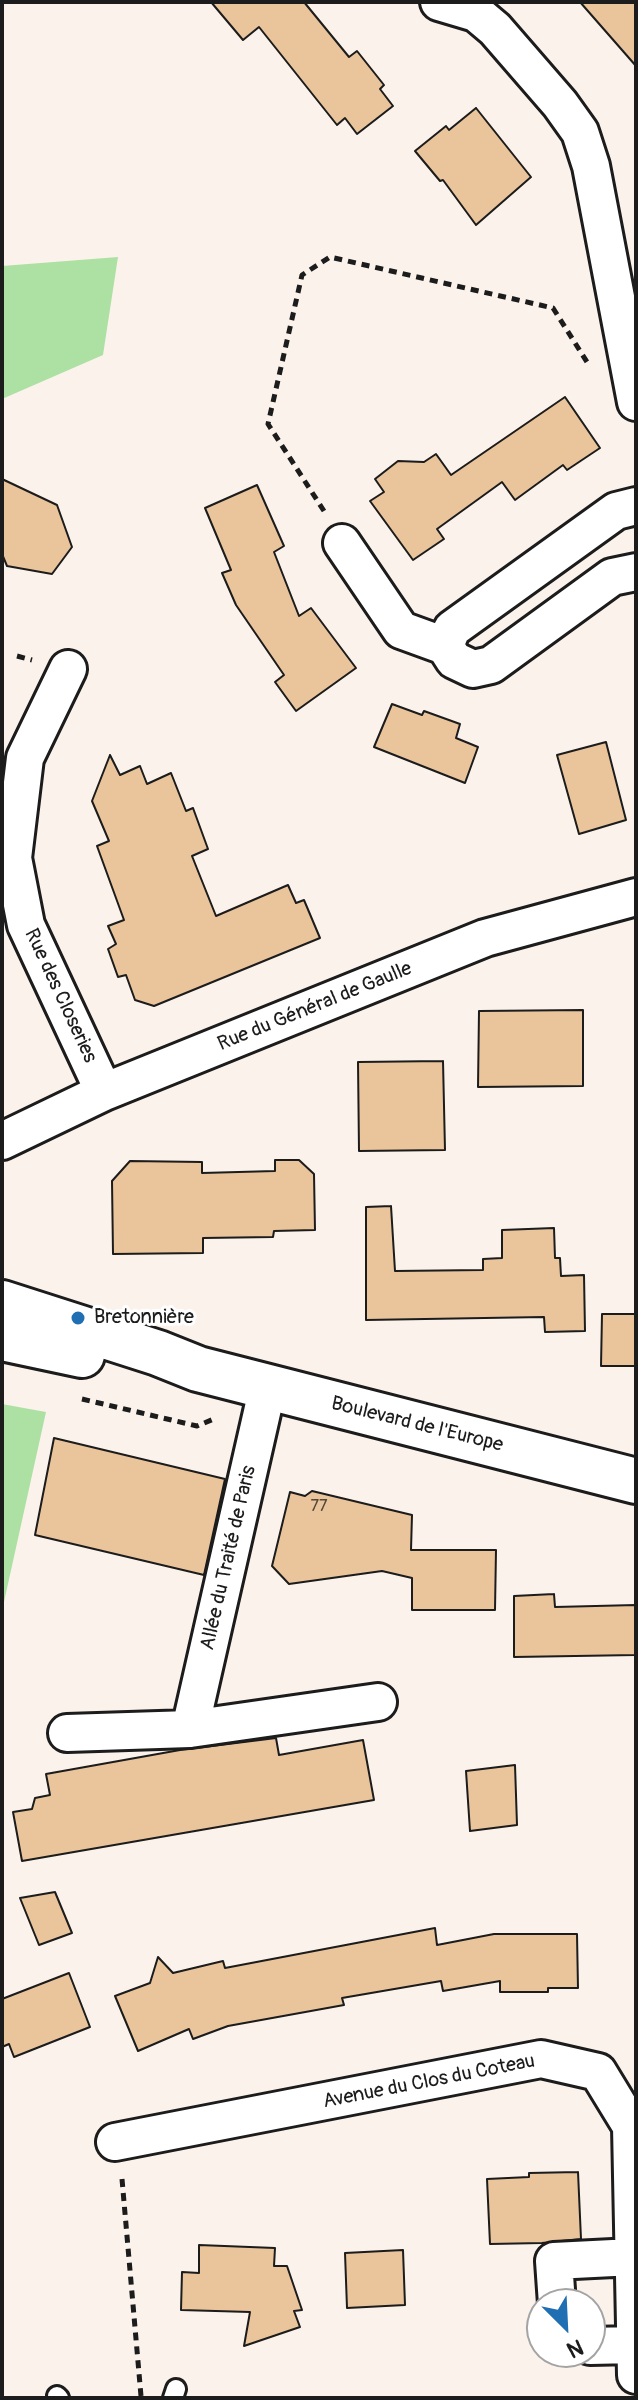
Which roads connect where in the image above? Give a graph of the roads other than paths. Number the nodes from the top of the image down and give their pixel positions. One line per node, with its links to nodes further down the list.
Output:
1 (439, 2): 2 (street)
2 (636, 402)
3 (636, 506): 6 (street)
4 (342, 543): 6 (street)
5 (636, 572): 6 (street)
6 (445, 646)
7 (68, 669): 9 (street, Rue des Closeries)
8 (636, 897): 9 (street, Rue du Général de Gaulle)
9 (104, 1092): 10 (street, Rue du Général de Gaulle)
10 (2, 1141)
11 (2, 1303): 13 (street, Boulevard de l'Europe)
12 (2, 1338): 13 (street, Boulevard de l'Europe)
13 (198, 1369): 14 (street, Boulevard de l'Europe)
14 (268, 1386): 15 (street, Boulevard de l'Europe); 17 (street, Allée du Traité de Paris)
15 (636, 1481)
16 (378, 1702): 17 (street)
17 (190, 1729): 18 (street)
18 (67, 1733)
19 (115, 2142): 20 (street, Avenue du Clos du Coteau)
20 (633, 2257): 21 (street); 23 (street, Avenue du Clos du Coteau)
21 (556, 2288)
22 (606, 2351): 23 (street, Avenue du Clos du Coteau)
23 (635, 2360)

